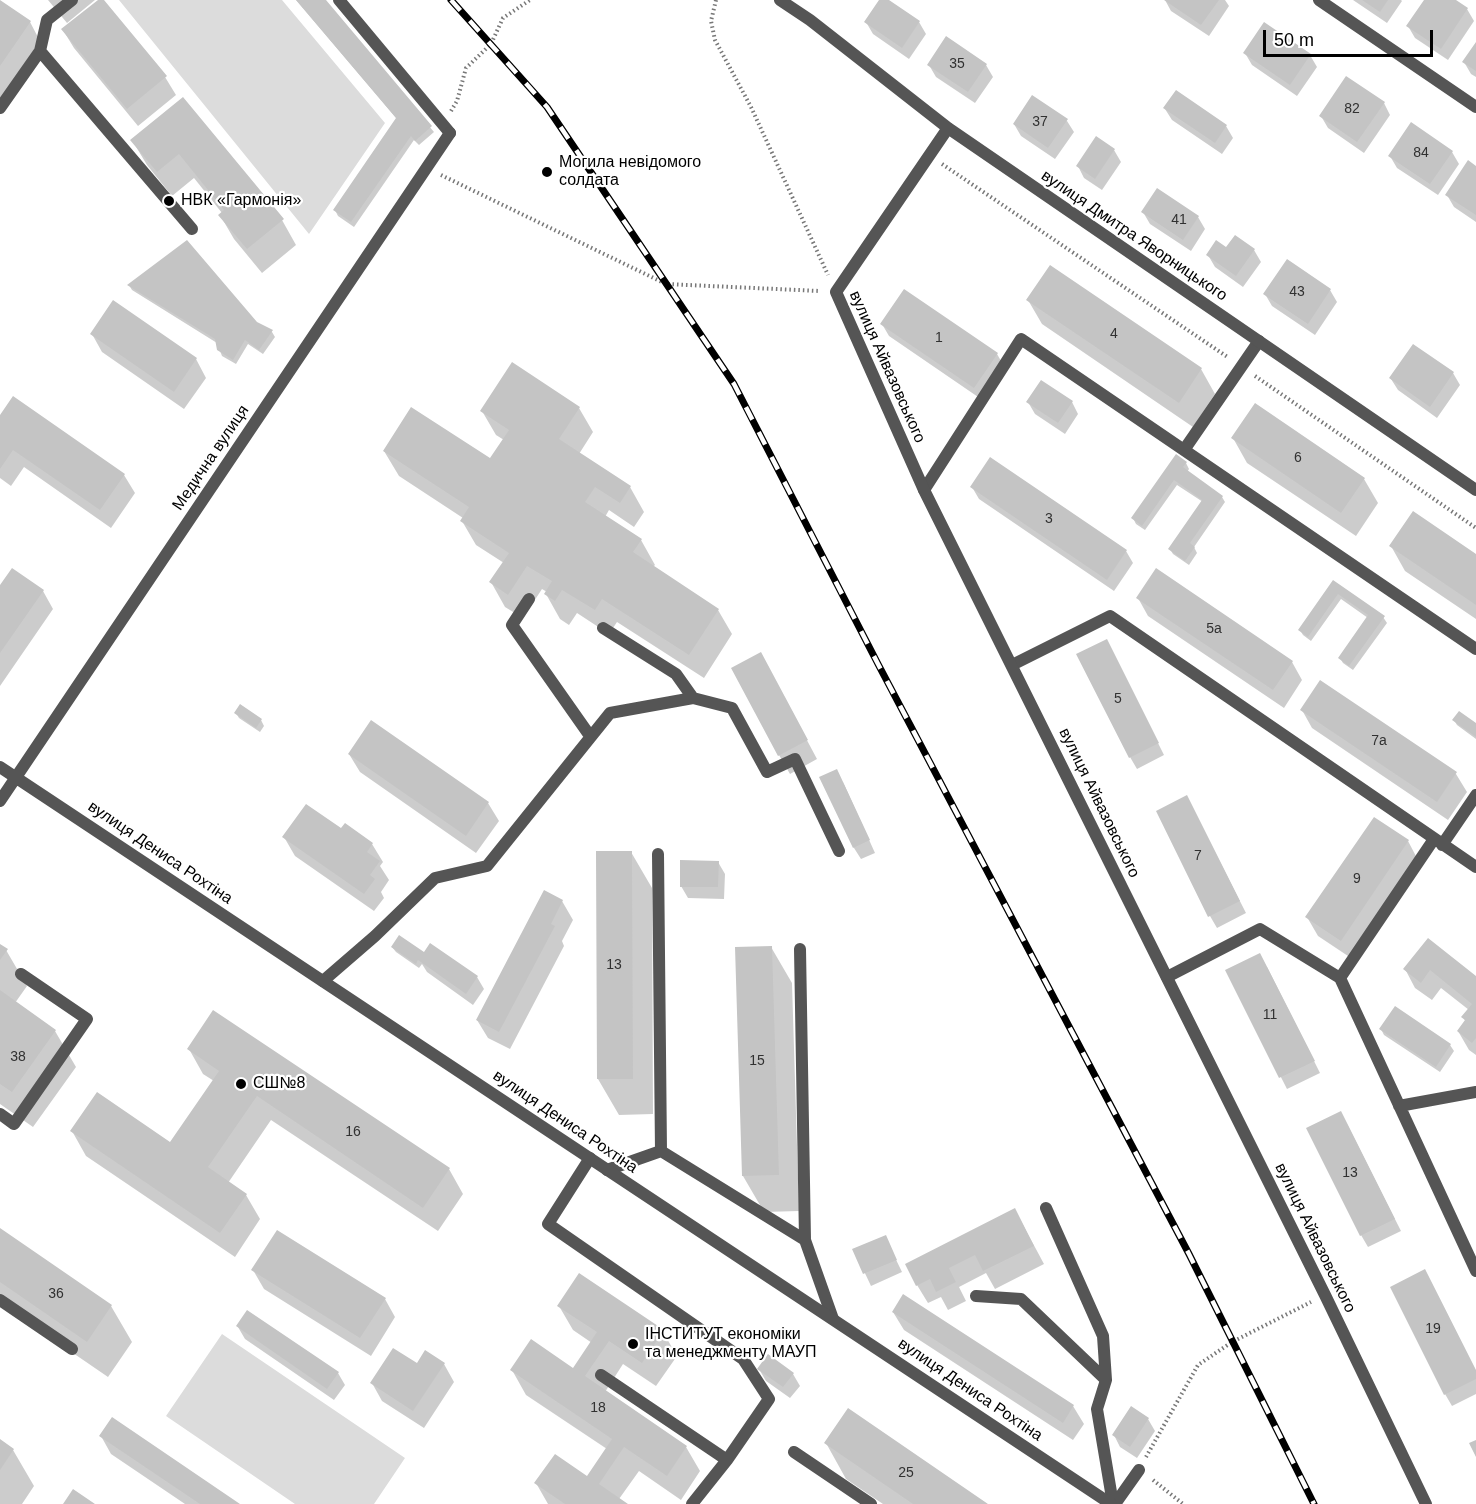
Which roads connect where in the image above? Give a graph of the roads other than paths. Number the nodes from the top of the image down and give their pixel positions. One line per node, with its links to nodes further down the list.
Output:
1 (72, 0): 5 (street)
2 (339, 0): 21 (street, Медична вулиця)
3 (780, 0): 8 (street, вулиця Дмитра Яворницького)
4 (1319, 0): 6 (street)
5 (40, 51): 7 (street); 9 (street)
6 (1476, 107)
7 (0, 108)
8 (948, 128): 10 (street, вулиця Дмитра Яворницького); 12 (street, вулиця Айвазовського)
9 (192, 229)
10 (1259, 341): 11 (street); 13 (street, вулиця Дмитра Яворницького)
11 (1184, 450): 12 (street); 16 (street)
12 (924, 490): 17 (street, вулиця Айвазовського)
13 (1476, 490)
14 (529, 599): 19 (street)
15 (603, 628): 18 (street)
16 (1476, 649)
17 (1012, 665): 24 (street); 30 (street, вулиця Айвазовського)
18 (693, 698): 19 (street); 25 (street)
19 (590, 736): 32 (street)
20 (0, 766): 21 (street, вулиця Дениса Рохтіна)
21 (16, 778): 23 (street, Медична вулиця); 32 (street, вулиця Дениса Рохтіна)
22 (1476, 795): 24 (street)
23 (0, 801)
24 (1438, 842): 27 (street); 31 (street)
25 (839, 851)
26 (657, 854): 36 (street)
27 (1476, 867)
28 (800, 949): 40 (street)
29 (21, 974): 35 (street)
30 (1167, 976): 31 (street); 54 (street, вулиця Айвазовського)
31 (1340, 978): 34 (street)
32 (323, 981): 37 (street, вулиця Дениса Рохтіна)
33 (1476, 1092): 34 (street)
34 (1399, 1106): 41 (street)
35 (0, 1114)
36 (661, 1151): 38 (street); 40 (street)
37 (590, 1158): 38 (street, вулиця Дениса Рохтіна); 49 (street)
38 (607, 1170): 44 (street, вулиця Дениса Рохтіна)
39 (1046, 1208): 47 (street)
40 (805, 1240): 44 (street)
41 (1476, 1271)
42 (976, 1296): 47 (street)
43 (0, 1300): 45 (street)
44 (833, 1320): 53 (street, вулиця Дениса Рохтіна)
45 (72, 1349)
46 (602, 1375): 49 (street)
47 (1106, 1380): 53 (street)
48 (794, 1452): 52 (street)
49 (727, 1460): 51 (street)
50 (1139, 1470): 53 (street)
51 (692, 1504)
52 (871, 1504)
53 (1113, 1504)
54 (1426, 1504)

